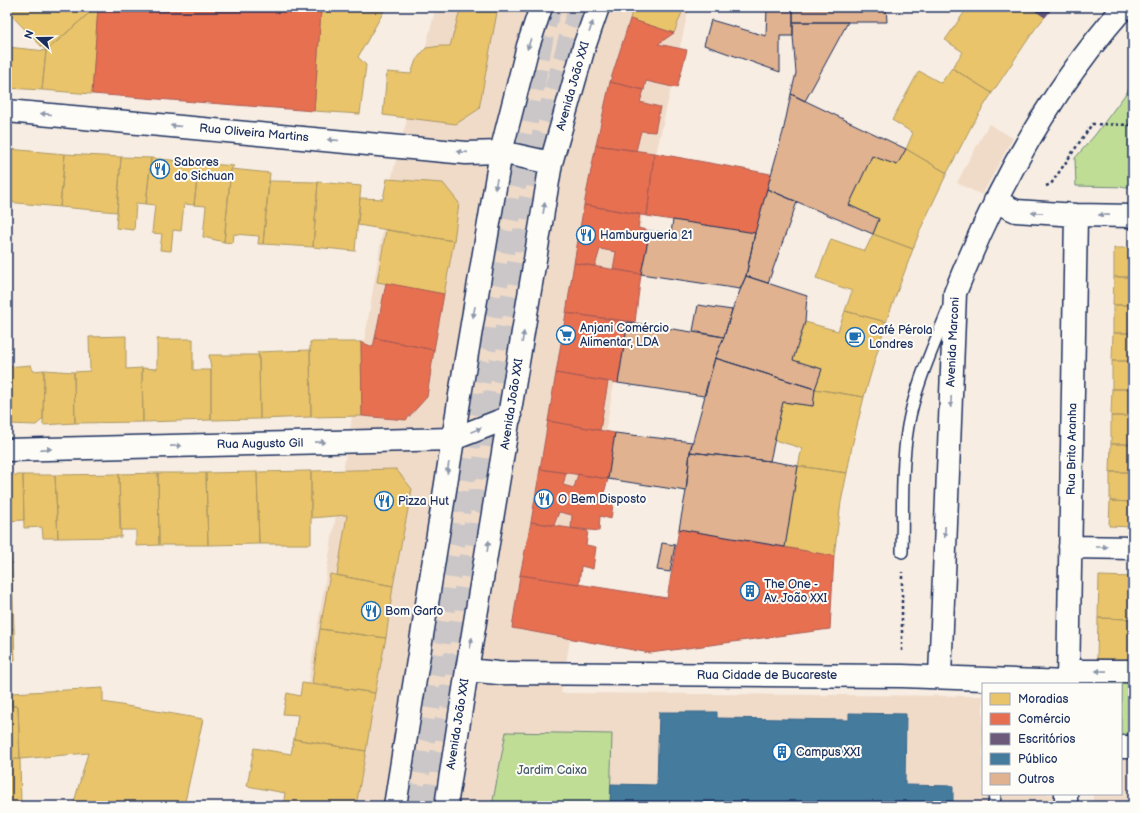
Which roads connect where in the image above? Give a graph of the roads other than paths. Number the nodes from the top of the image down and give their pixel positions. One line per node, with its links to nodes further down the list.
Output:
1 (541, 7): 5 (street, one-way to 5)
2 (598, 7): 6 (street, Avenida João XXI, one-way to 2)
3 (1124, 7): 7 (street, Avenida Marconi)
4 (7, 111): 5 (street, Rua Oliveira Martins, one-way to 4)
5 (501, 152): 6 (street, Rua Oliveira Martins); 12 (street, one-way to 12)
6 (551, 163): 11 (street, Avenida João XXI, one-way to 6)
7 (995, 201): 8 (street, one-way to 7); 10 (street, Avenida Marconi)
8 (1076, 215): 9 (street, one-way to 8); 14 (street, Rua Brito Aranha)
9 (1133, 216)
10 (955, 293): 16 (lane); 19 (street, Avenida Marconi, one-way to 19)
11 (510, 417): 12 (street, Rua Augusto Gil, one-way to 11); 17 (street, Avenida João XXI, one-way to 11)
12 (453, 439): 13 (street, Rua Augusto Gil, one-way to 12); 26 (street, one-way to 26)
13 (7, 450)
14 (1070, 547): 15 (street, one-way to 15); 20 (street, Rua Brito Aranha)
15 (1133, 548)
16 (902, 552)
17 (467, 670): 19 (street, Rua Cidade de Bucareste); 27 (street, Avenida João XXI)
18 (1133, 672): 20 (street, Rua Cidade de Bucareste, one-way to 20)
19 (940, 677): 21 (street, Rua Cidade de Bucareste)
20 (1068, 679): 21 (street, Rua Cidade de Bucareste)
21 (997, 682)
22 (1122, 747): 23 (street)
23 (1133, 747)
24 (995, 795): 28 (lane)
25 (1066, 795): 29 (street)
26 (395, 806)
27 (446, 806)
28 (994, 806)
29 (1066, 806)

